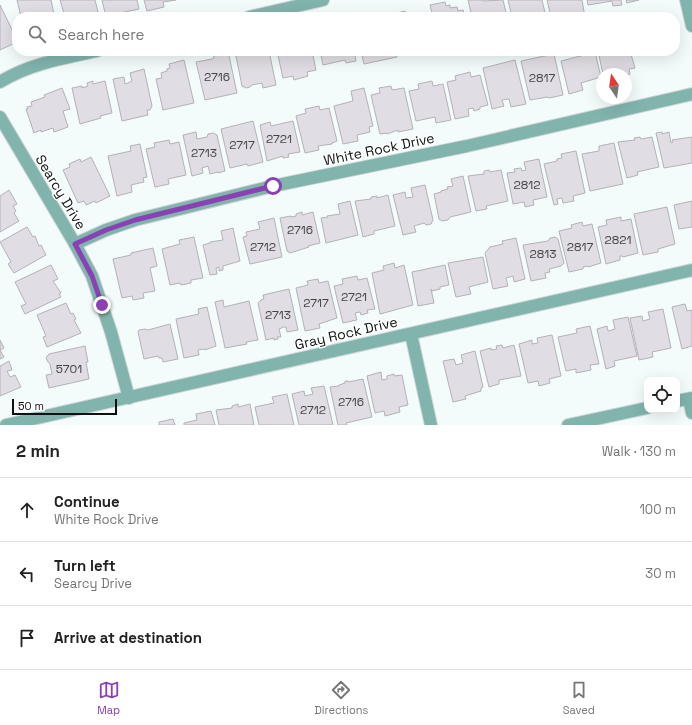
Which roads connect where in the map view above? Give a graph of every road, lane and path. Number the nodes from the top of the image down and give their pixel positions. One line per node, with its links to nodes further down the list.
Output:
1 (323, 0): 3 (street)
2 (686, 0): 4 (street)
3 (271, 12)
4 (692, 26)
5 (75, 56): 6 (street)
6 (0, 82)
7 (692, 94): 9 (street, White Rock Drive)
8 (0, 117): 9 (street, Searcy Drive)
9 (75, 244): 12 (street, Searcy Drive)
10 (692, 270): 11 (street, Gray Rock Drive)
11 (411, 334): 12 (street, Gray Rock Drive); 18 (street)
12 (129, 398): 17 (street, Gray Rock Drive)
13 (686, 399): 15 (street)
14 (644, 409): 16 (street)
15 (692, 413)
16 (583, 423): 19 (street)
17 (6, 425)
18 (431, 425)
19 (568, 425)

